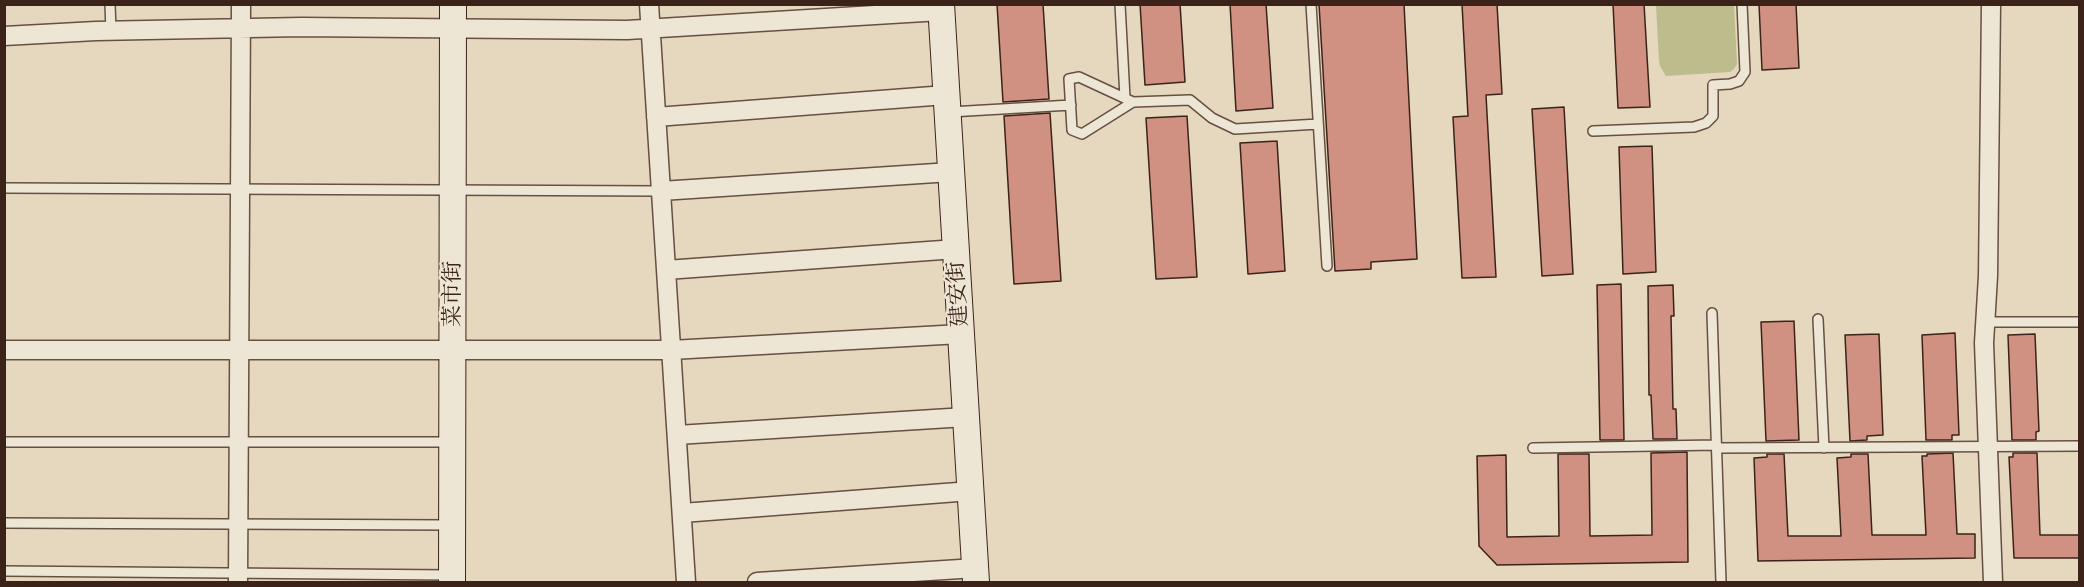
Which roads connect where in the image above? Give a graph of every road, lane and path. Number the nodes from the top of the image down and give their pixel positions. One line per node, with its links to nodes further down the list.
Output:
1 (110, 4): 12 (lane)
2 (241, 4): 10 (street)
3 (649, 4): 11 (street)
4 (1120, 4): 14 (lane)
5 (1311, 4): 18 (lane)
6 (1742, 4): 19 (lane)
7 (1991, 4): 30 (street)
8 (941, 8): 11 (street); 15 (main road, 建安街)
9 (453, 16): 10 (street); 11 (street); 23 (main road, 菜市街)
10 (240, 28): 12 (street); 22 (street)
11 (650, 29): 17 (street)
12 (111, 30): 13 (street)
13 (4, 36)
14 (1129, 100): 16 (lane); 16 (lane); 18 (lane)
15 (947, 104): 16 (lane); 17 (street); 20 (main road, 建安街)
16 (1071, 105)
17 (656, 117): 24 (street)
18 (1318, 124): 26 (lane)
19 (1593, 131)
20 (951, 172): 24 (street); 25 (main road, 建安街)
21 (4, 188): 22 (lane)
22 (240, 189): 23 (lane); 34 (street)
23 (453, 190): 24 (lane); 35 (main road, 菜市街)
24 (661, 191): 27 (street)
25 (956, 249): 27 (street); 32 (main road, 建安街)
26 (1327, 266)
27 (666, 270): 36 (street)
28 (1712, 313): 42 (lane)
29 (1818, 319): 46 (lane)
30 (1985, 322): 31 (lane); 44 (street)
31 (2079, 322)
32 (961, 334): 36 (street); 37 (main road, 建安街)
33 (4, 350): 34 (street)
34 (239, 350): 35 (street); 41 (street)
35 (453, 350): 36 (street); 40 (main road, 菜市街)
36 (671, 350): 38 (street)
37 (966, 417): 38 (street); 47 (main road, 建安街)
38 (677, 435): 48 (street)
39 (4, 442): 41 (lane)
40 (453, 442): 41 (lane); 51 (main road, 菜市街)
41 (239, 443): 50 (street)
42 (1717, 446): 45 (lane); 46 (lane); 58 (lane)
43 (2079, 446): 44 (lane)
44 (1988, 447): 46 (lane); 59 (street)
45 (1533, 448)
46 (1824, 448)
47 (971, 491): 48 (street); 53 (main road, 建安街)
48 (682, 513): 56 (street)
49 (4, 523): 50 (lane)
50 (238, 524): 51 (lane); 54 (street)
51 (452, 525): 55 (main road, 菜市街)
52 (4, 571): 54 (lane)
53 (976, 575): 57 (street)
54 (238, 578): 55 (lane)
55 (452, 579)
56 (686, 582)
57 (757, 582)
58 (1721, 582)
59 (1993, 582)

